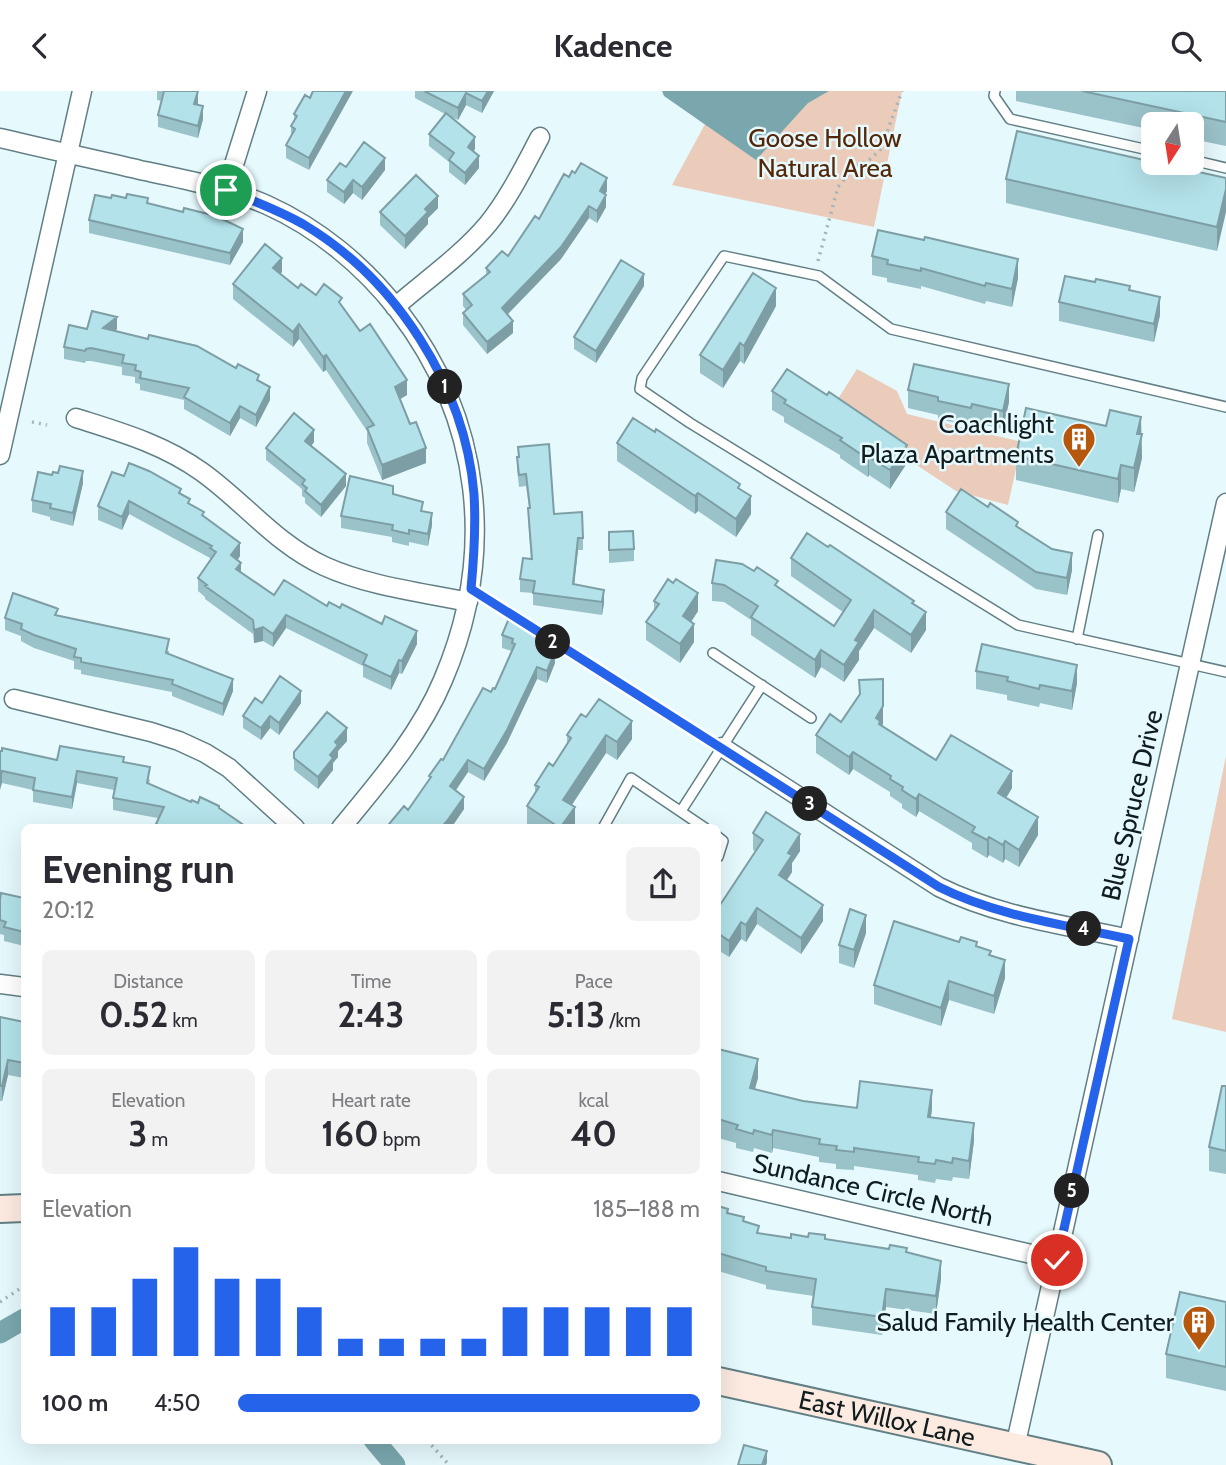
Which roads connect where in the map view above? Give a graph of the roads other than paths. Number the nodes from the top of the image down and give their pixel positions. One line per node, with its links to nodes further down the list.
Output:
1 (82, 91): 7 (street)
2 (257, 91): 10 (street)
3 (995, 91): 6 (lane)
4 (540, 137): 11 (street)
5 (0, 138): 7 (street)
6 (1141, 148)
7 (67, 154): 10 (street); 14 (street)
8 (1204, 163): 9 (lane)
9 (1226, 168)
10 (226, 190): 11 (street)
11 (395, 307): 17 (street)
12 (1226, 407): 18 (lane)
13 (76, 418): 17 (street)
14 (0, 455)
15 (1226, 503): 20 (street, Blue Spruce Drive)
16 (1098, 535): 18 (lane)
17 (469, 595): 28 (street)
18 (1077, 639): 20 (lane)
19 (713, 653): 22 (lane)
20 (1190, 664): 21 (lane); 31 (street, Blue Spruce Drive)
21 (1226, 672)
22 (762, 685): 24 (lane); 25 (lane)
23 (14, 699): 27 (street)
24 (811, 718)
25 (722, 747): 26 (lane); 31 (street)
26 (681, 811): 29 (lane); 30 (lane)
27 (291, 824)
28 (344, 824)
29 (605, 824)
30 (699, 824)
31 (1129, 939): 37 (street, Blue Spruce Drive)
32 (0, 984): 33 (street)
33 (21, 988)
34 (721, 1182): 37 (street, Sundance Circle North)
35 (21, 1207): 36 (main road)
36 (0, 1209)
37 (1057, 1260): 39 (street, Blue Spruce Drive)
38 (721, 1382): 39 (main road, East Willox Lane)
39 (1015, 1447): 40 (main road, East Willox Lane)
40 (1098, 1465)

